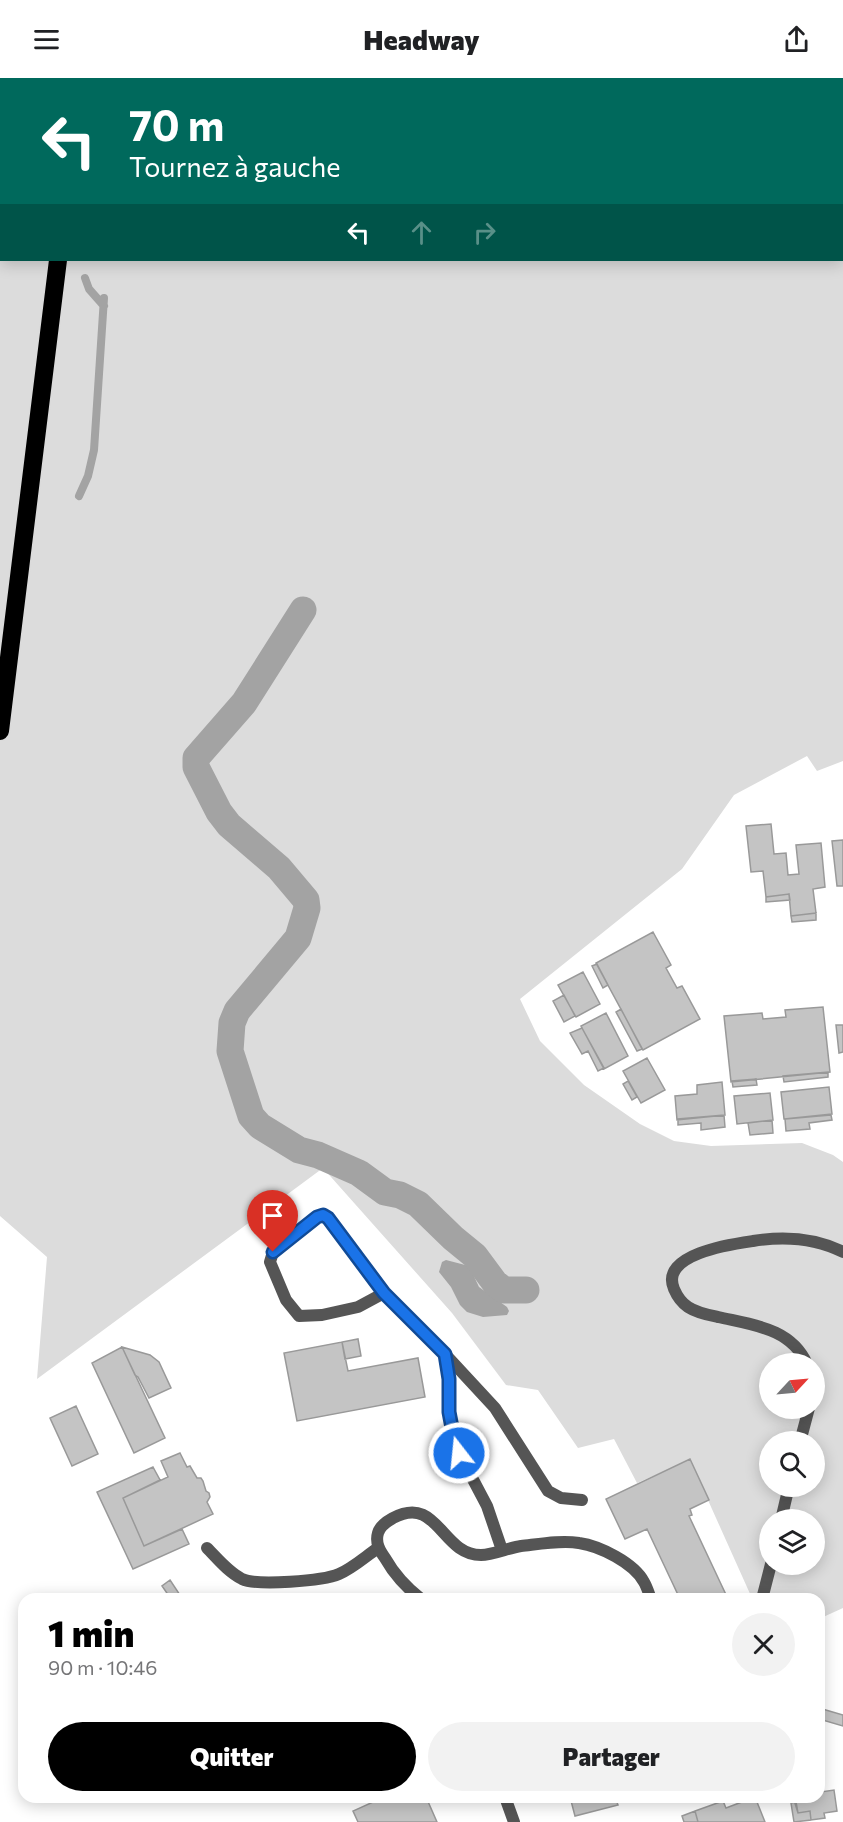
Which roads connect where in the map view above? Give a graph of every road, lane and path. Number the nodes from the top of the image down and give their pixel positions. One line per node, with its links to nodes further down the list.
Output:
1 (58, 261): 2 (highway)
2 (0, 731)
3 (843, 1251): 5 (street)
4 (384, 1293): 4 (street); 6 (street)
5 (802, 1353)
6 (445, 1354): 7 (street); 10 (street)
7 (582, 1500)
8 (207, 1548): 9 (street)
9 (378, 1548): 10 (street); 12 (street)
10 (502, 1550): 13 (street)
11 (768, 1575): 14 (street)
12 (414, 1593)
13 (649, 1593)
14 (764, 1593)
15 (508, 1803): 16 (street)
16 (514, 1822)

